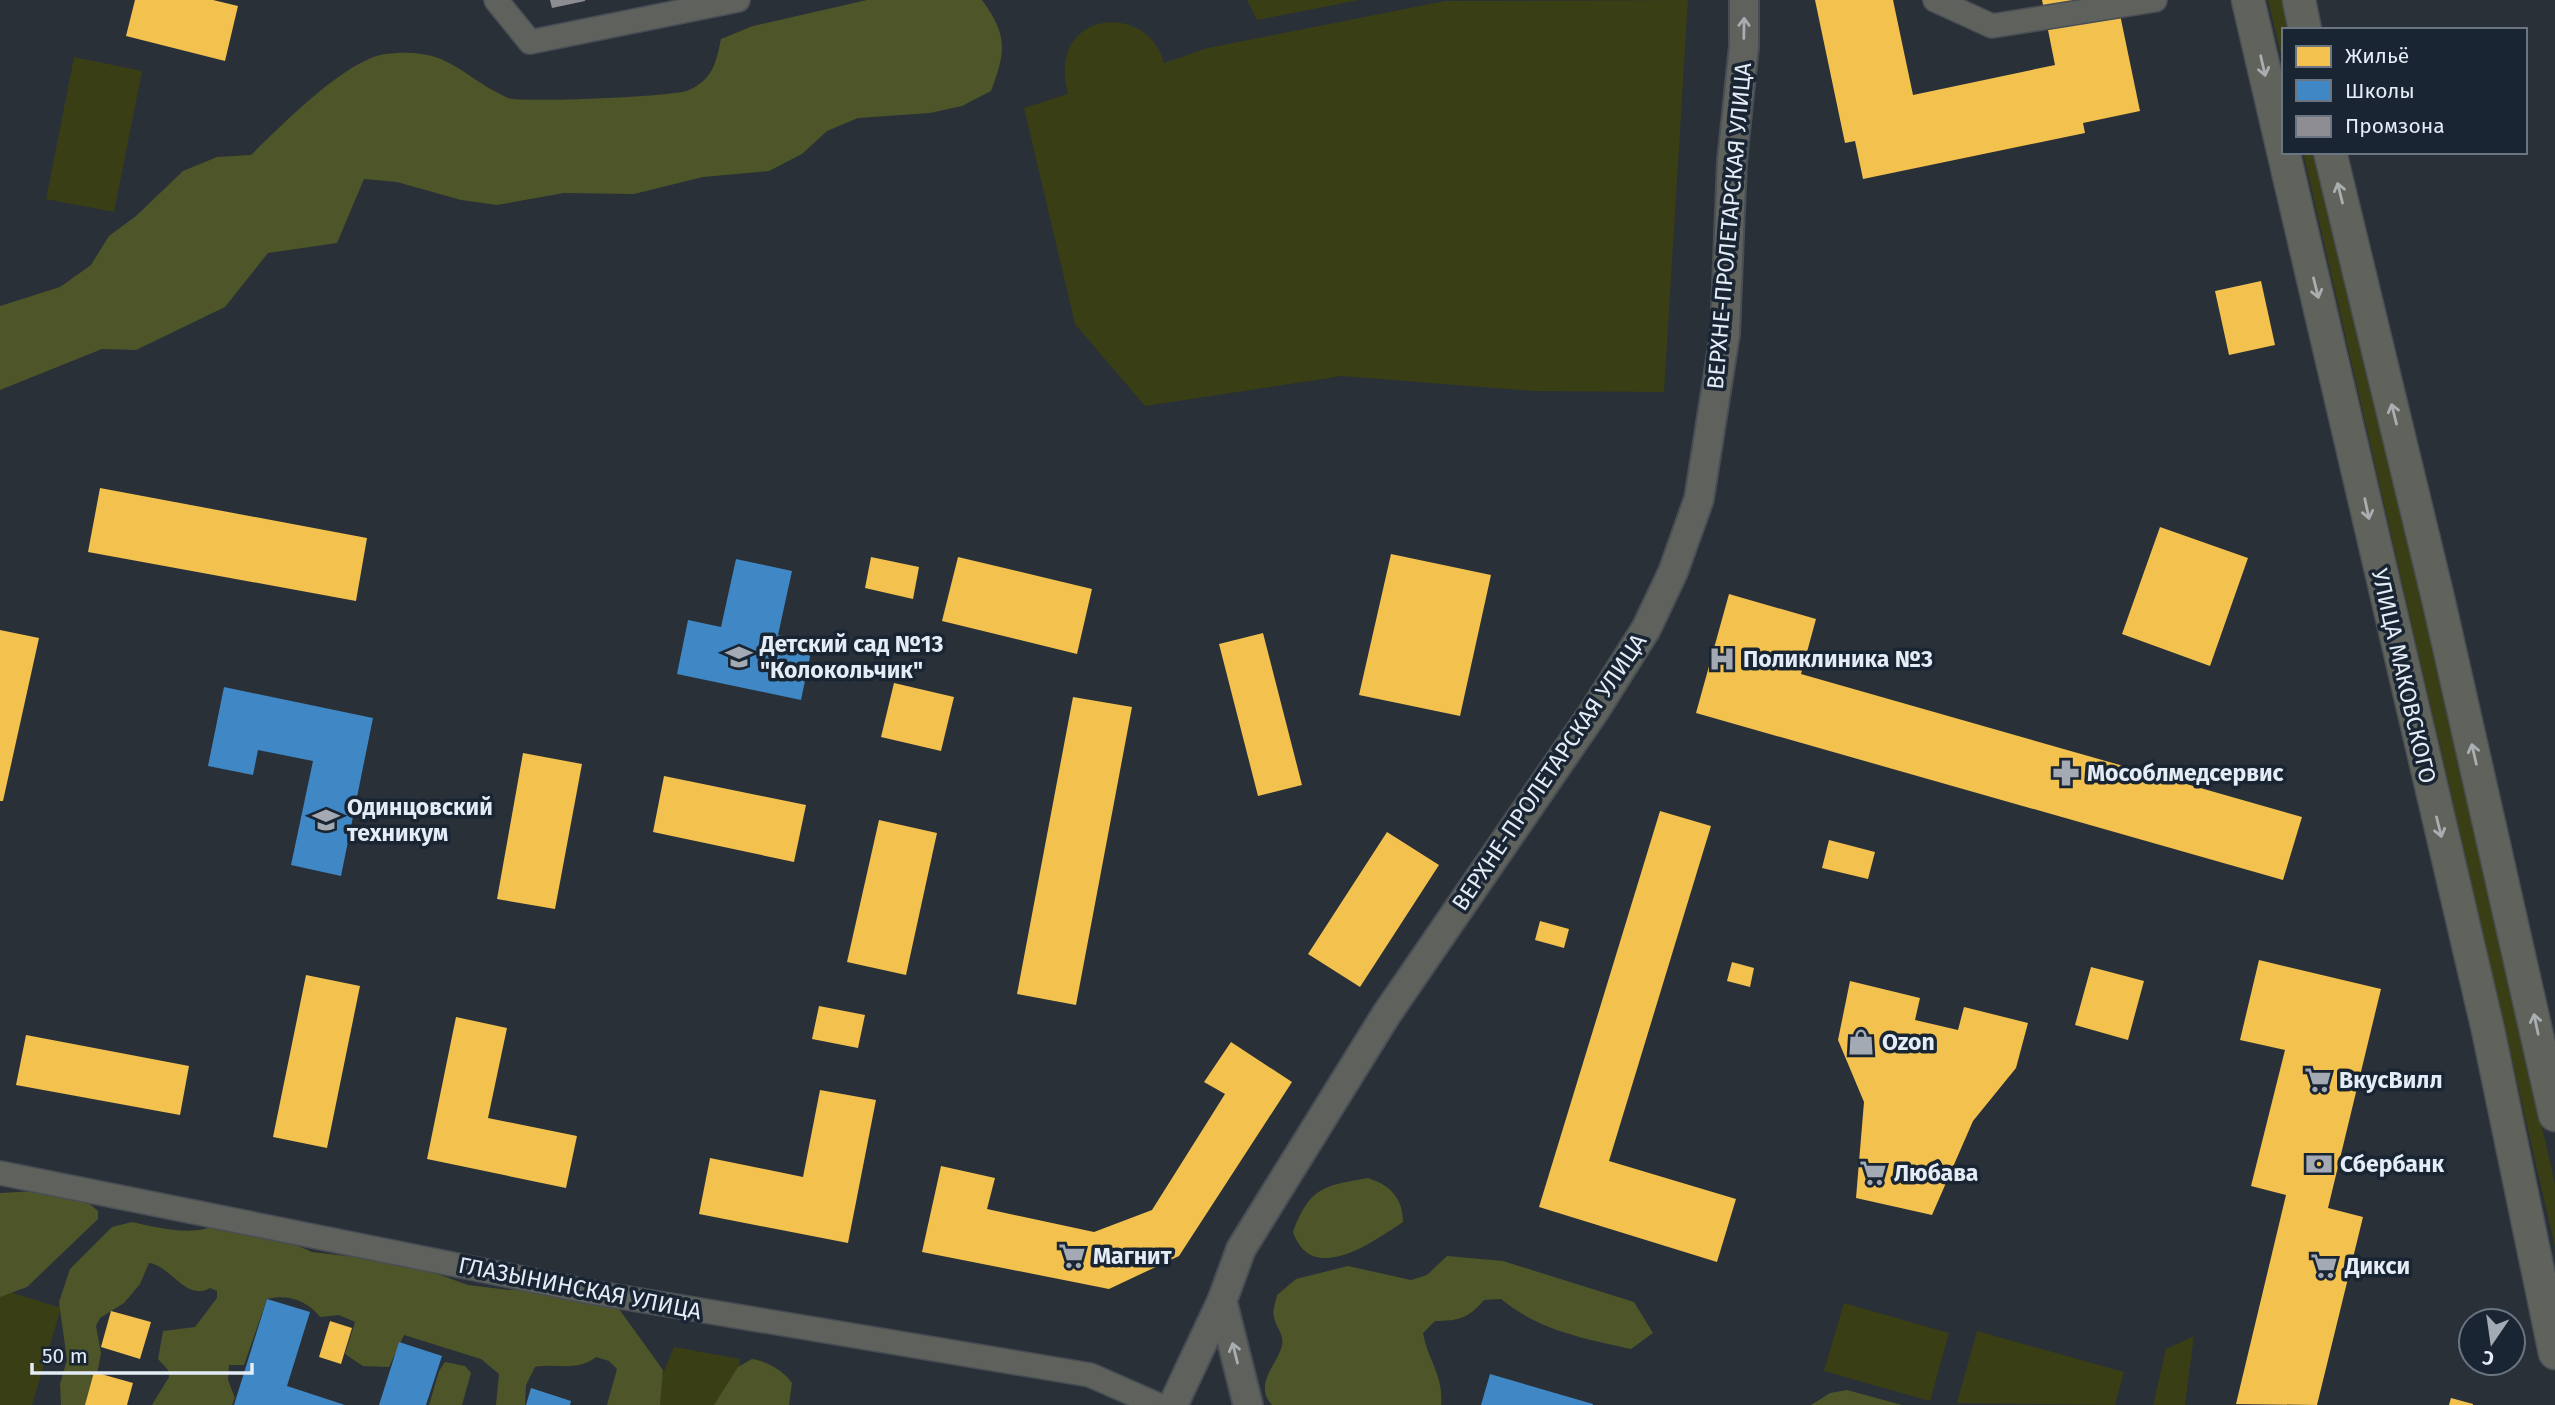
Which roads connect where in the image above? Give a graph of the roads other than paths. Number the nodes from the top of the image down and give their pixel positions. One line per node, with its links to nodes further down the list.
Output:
1 (496, 0): 2 (street)
2 (738, 0)
3 (1744, 0): 14 (street, ВЕРХНЕ-ПРОЛЕТАРСКАЯ УЛИЦА, one-way to 3)
4 (1935, 0): 5 (street)
5 (2155, 0)
6 (2248, 0): 9 (main road, УЛИЦА МАКОВСКОГО, one-way to 9)
7 (2299, 0): 8 (main road)
8 (2305, 28)
9 (2282, 146)
10 (2284, 154): 15 (main road, УЛИЦА МАКОВСКОГО, one-way to 15)
11 (2330, 154): 12 (main road, one-way to 11)
12 (2555, 1115)
13 (0, 1173): 16 (street, ГЛАЗЫНИНСКАЯ УЛИЦА)
14 (1222, 1301): 17 (street, ВЕРХНЕ-ПРОЛЕТАРСКАЯ УЛИЦА); 18 (street, one-way to 14)
15 (2555, 1353)
16 (1158, 1405)
17 (1173, 1405)
18 (1248, 1405)

